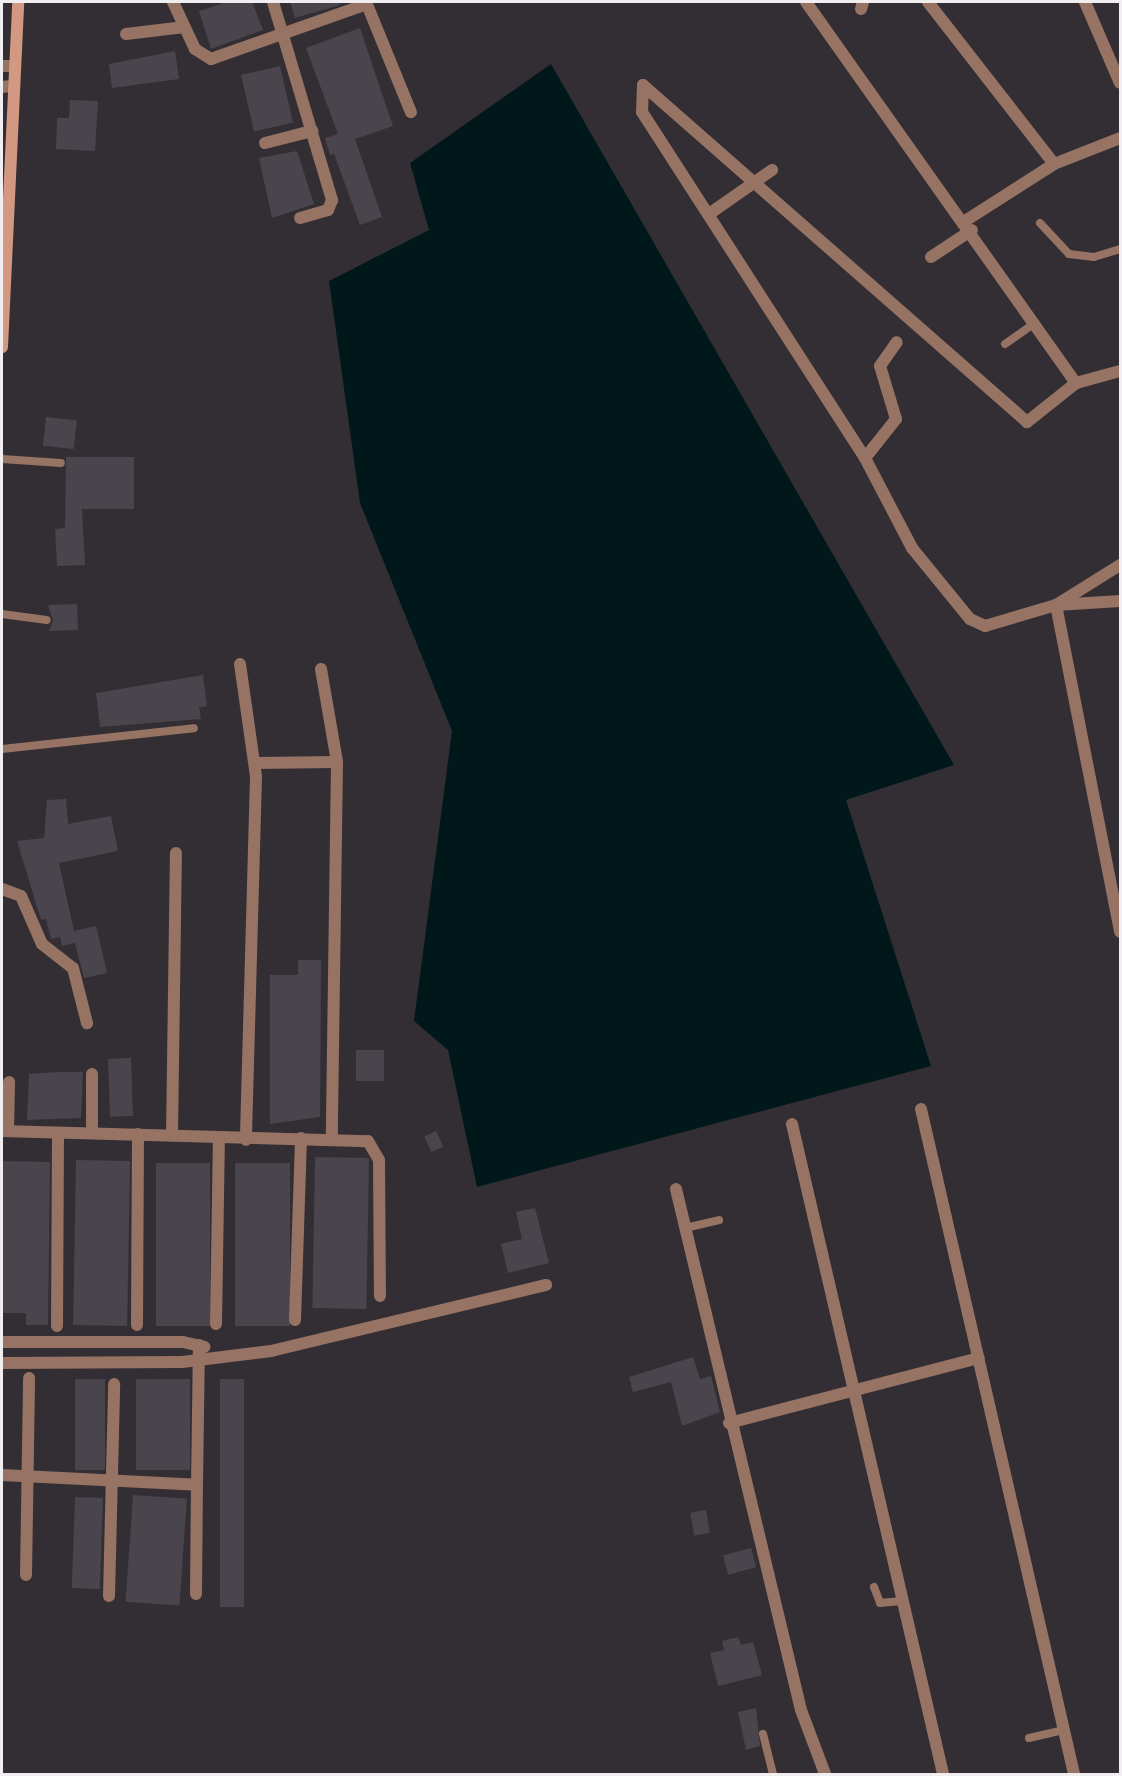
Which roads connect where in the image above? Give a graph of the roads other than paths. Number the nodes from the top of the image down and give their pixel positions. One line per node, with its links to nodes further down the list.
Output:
1 (18, 2): 11 (street)
2 (173, 2): 8 (street)
3 (273, 2): 9 (street)
4 (806, 2): 25 (street)
5 (928, 2): 18 (street)
6 (1085, 2): 12 (street)
7 (367, 3): 9 (street); 14 (street)
8 (185, 27): 9 (street); 10 (street)
9 (284, 33): 15 (street)
10 (126, 34)
11 (7, 66): 13 (street)
12 (1120, 83)
13 (6, 87): 21 (street)
14 (411, 112)
15 (312, 131): 17 (street); 23 (street)
16 (1120, 138): 18 (street)
17 (265, 143)
18 (1054, 164): 25 (street)
19 (772, 170): 20 (street)
20 (754, 182): 22 (street); 22 (street); 33 (street)
21 (5, 208): 31 (street)
22 (709, 214): 34 (street)
23 (300, 218)
24 (1040, 222): 26 (lane)
25 (969, 225): 27 (street); 28 (street)
26 (1120, 249)
27 (931, 257)
28 (1035, 322): 30 (lane); 33 (street)
29 (897, 342): 34 (street)
30 (1005, 344)
31 (2, 347)
32 (1120, 372): 33 (street)
33 (1076, 383)
34 (865, 458): 39 (street)
35 (2, 459): 36 (lane)
36 (61, 463)
37 (1120, 565): 39 (street)
38 (1120, 601): 39 (street)
39 (1056, 604): 50 (street)
40 (2, 614): 41 (lane)
41 (47, 620)
42 (240, 664): 47 (street)
43 (321, 669): 46 (street)
44 (194, 728): 45 (lane)
45 (2, 749)
46 (337, 762): 47 (street); 63 (street)
47 (255, 763): 64 (street)
48 (176, 853): 60 (street)
49 (2, 889): 51 (street)
50 (1120, 932)
51 (87, 1023)
52 (93, 1074): 57 (street)
53 (9, 1082): 56 (street)
54 (921, 1109): 78 (street)
55 (792, 1124): 84 (street)
56 (5, 1131): 58 (street)
57 (92, 1132): 58 (street); 59 (street)
58 (58, 1133): 73 (street)
59 (138, 1134): 60 (street); 72 (street)
60 (172, 1135): 61 (street)
61 (219, 1138): 64 (street); 71 (street)
62 (301, 1138): 63 (street); 64 (street); 70 (street)
63 (332, 1138): 69 (street)
64 (246, 1140)
65 (676, 1189): 67 (street)
66 (719, 1220): 67 (lane)
67 (685, 1228): 85 (street)
68 (546, 1285): 77 (street)
69 (380, 1296)
70 (295, 1320)
71 (216, 1324)
72 (137, 1325)
73 (57, 1326)
74 (2, 1342): 75 (street)
75 (84, 1342): 76 (street); 81 (street)
76 (199, 1345): 77 (street); 79 (street)
77 (219, 1353): 79 (street)
78 (979, 1358): 84 (street); 95 (street)
79 (198, 1360): 81 (street); 89 (street)
80 (2, 1363): 81 (street)
81 (83, 1363)
82 (29, 1378): 87 (street)
83 (114, 1384): 88 (street)
84 (854, 1389): 85 (street); 94 (street)
85 (729, 1423): 99 (street)
86 (2, 1475): 87 (street)
87 (28, 1477): 88 (street); 90 (street)
88 (111, 1480): 89 (street); 93 (street)
89 (197, 1485): 92 (street)
90 (26, 1575)
91 (874, 1587): 94 (lane)
92 (196, 1594)
93 (109, 1596)
94 (902, 1601): 100 (street)
95 (1063, 1730): 97 (lane); 101 (street)
96 (763, 1734): 98 (lane)
97 (1029, 1738)
98 (773, 1774)
99 (822, 1774)
100 (943, 1774)
101 (1074, 1774)

